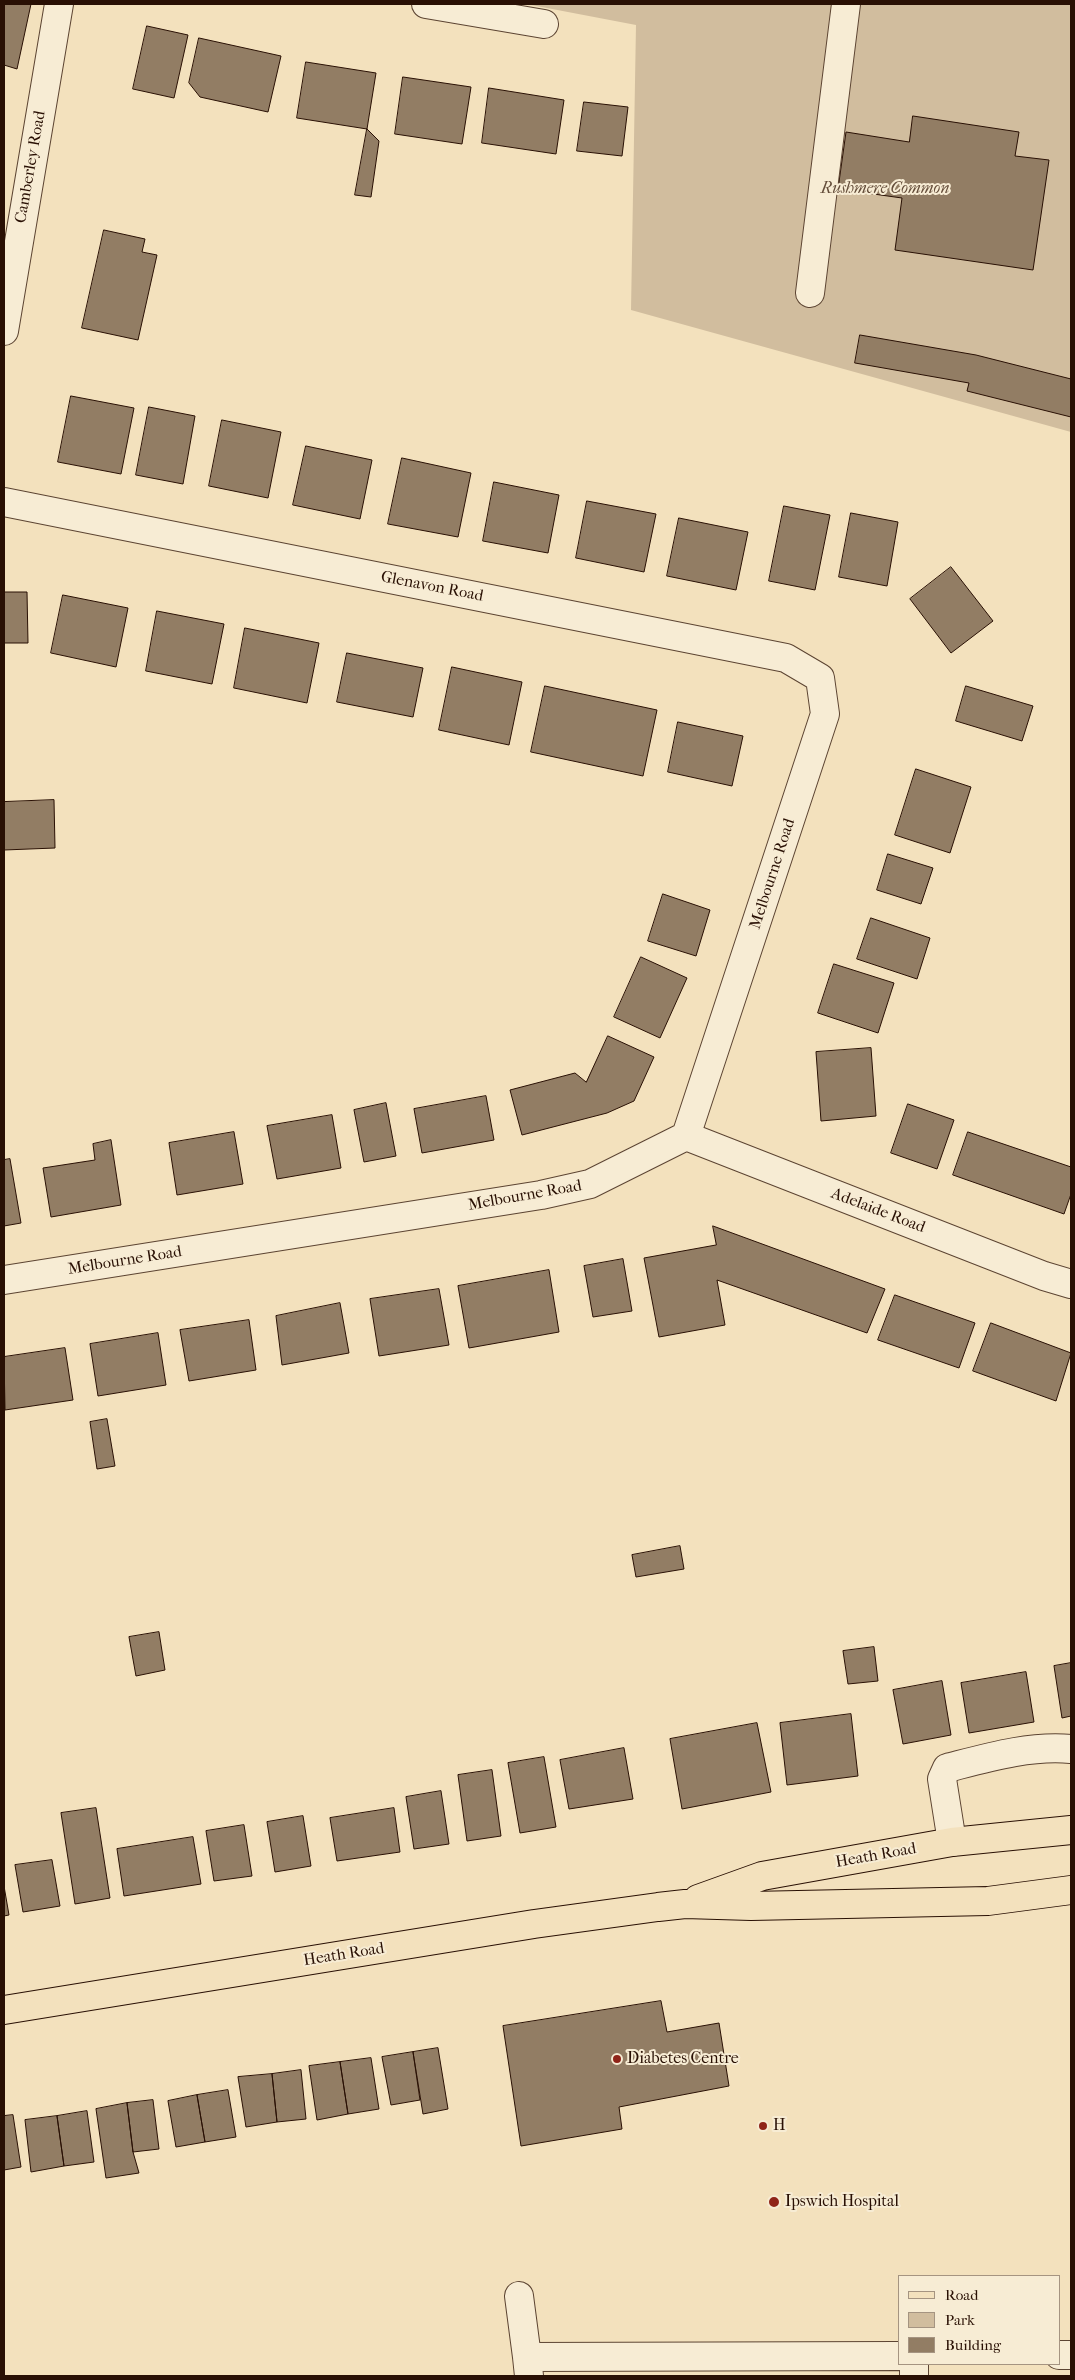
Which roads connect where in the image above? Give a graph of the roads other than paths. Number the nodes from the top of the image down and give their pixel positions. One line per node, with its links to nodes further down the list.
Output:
1 (59, 4): 6 (street, Camberley Road)
2 (426, 4): 4 (street)
3 (846, 4): 5 (street)
4 (544, 24)
5 (810, 293)
6 (4, 331)
7 (4, 502): 8 (street, Glenavon Road)
8 (825, 714): 9 (street, Melbourne Road)
9 (686, 1136): 10 (street, Melbourne Road); 11 (street, Adelaide Road)
10 (4, 1280)
11 (1071, 1284)
12 (1071, 1749): 14 (street)
13 (1071, 1830): 14 (main road, Heath Road)
14 (950, 1831): 16 (main road, Heath Road)
15 (1071, 1890): 16 (main road, Heath Road)
16 (685, 1904): 17 (main road, Heath Road)
17 (4, 2010)
18 (519, 2296): 20 (street)
19 (898, 2356): 20 (street)
20 (528, 2367)

